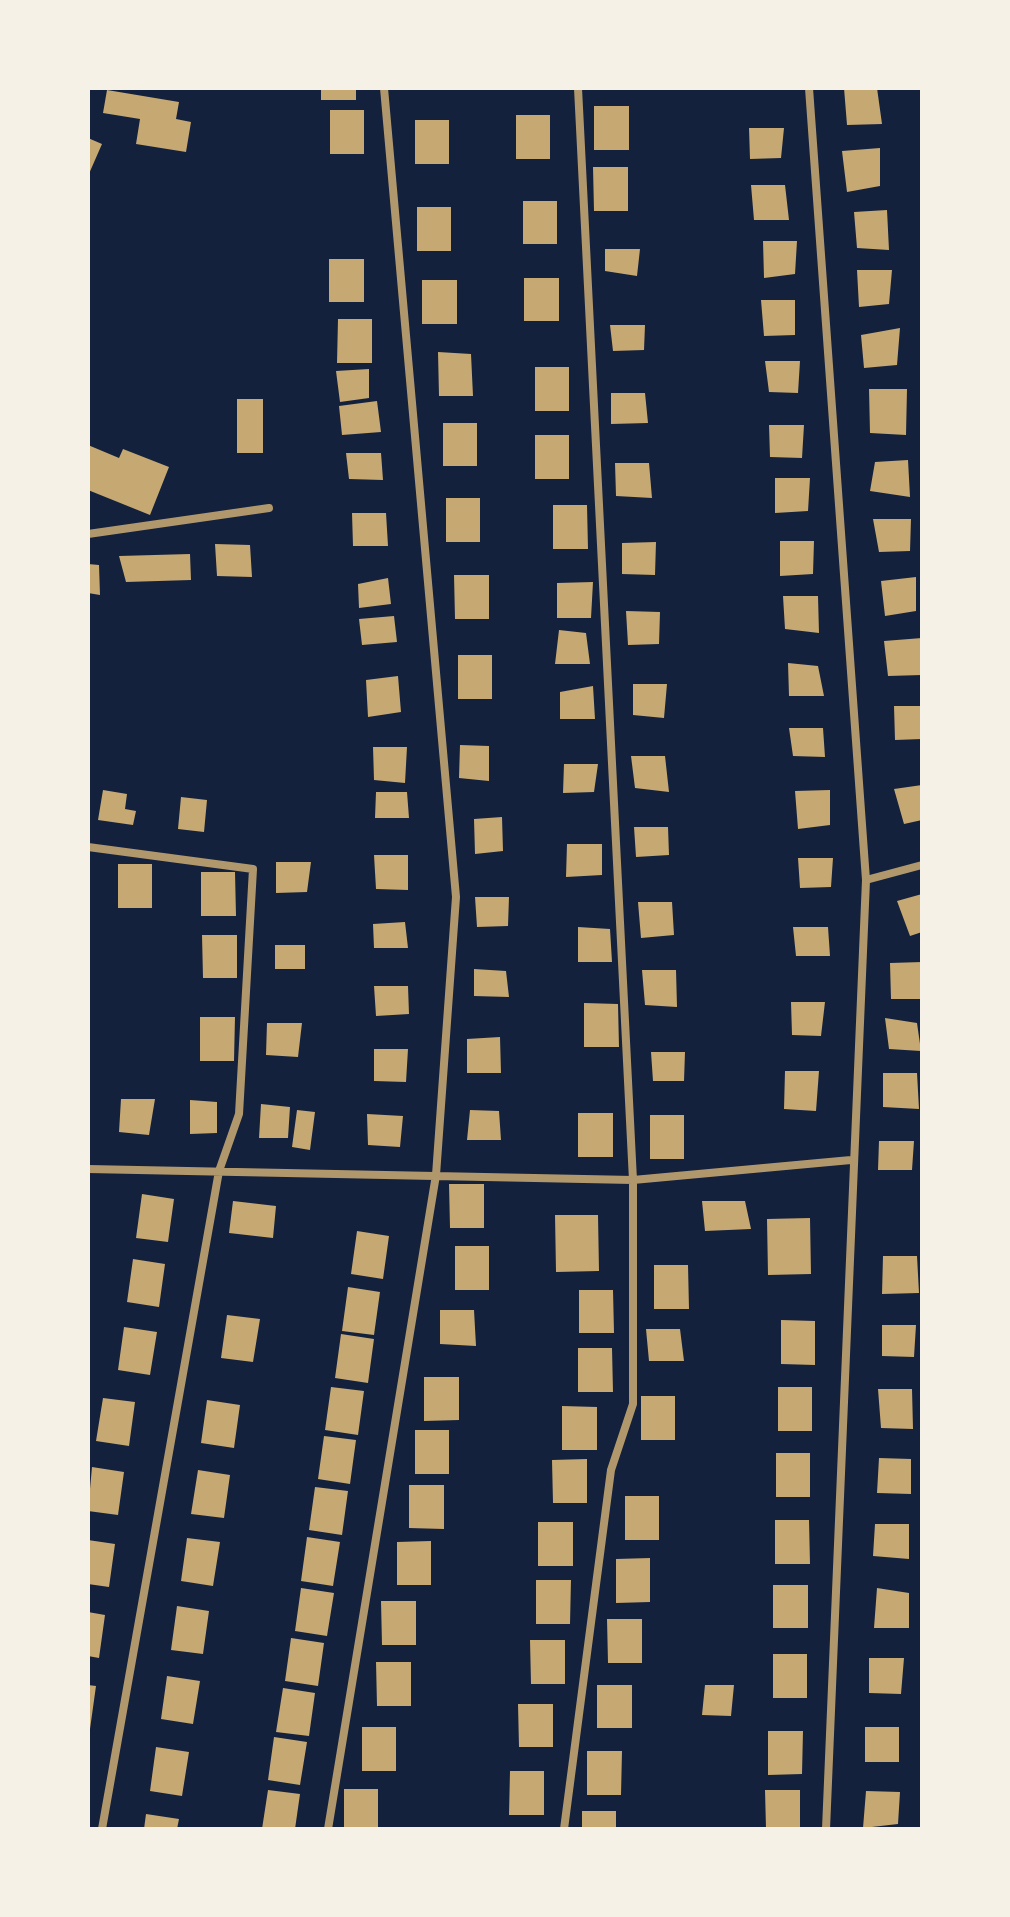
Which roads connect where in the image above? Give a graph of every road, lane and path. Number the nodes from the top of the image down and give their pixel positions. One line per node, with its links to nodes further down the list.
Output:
1 (384, 88): 12 (street)
2 (578, 88): 13 (street)
3 (809, 88): 8 (street)
4 (269, 508): 5 (street)
5 (88, 534)
6 (88, 847): 11 (street)
7 (922, 865): 8 (street)
8 (866, 880): 9 (street)
9 (851, 1160): 13 (street); 17 (street)
10 (88, 1169): 11 (street)
11 (219, 1171): 12 (street); 14 (street)
12 (436, 1175): 13 (street); 15 (street)
13 (633, 1180): 16 (street)
14 (102, 1829)
15 (328, 1829)
16 (564, 1829)
17 (826, 1829)

